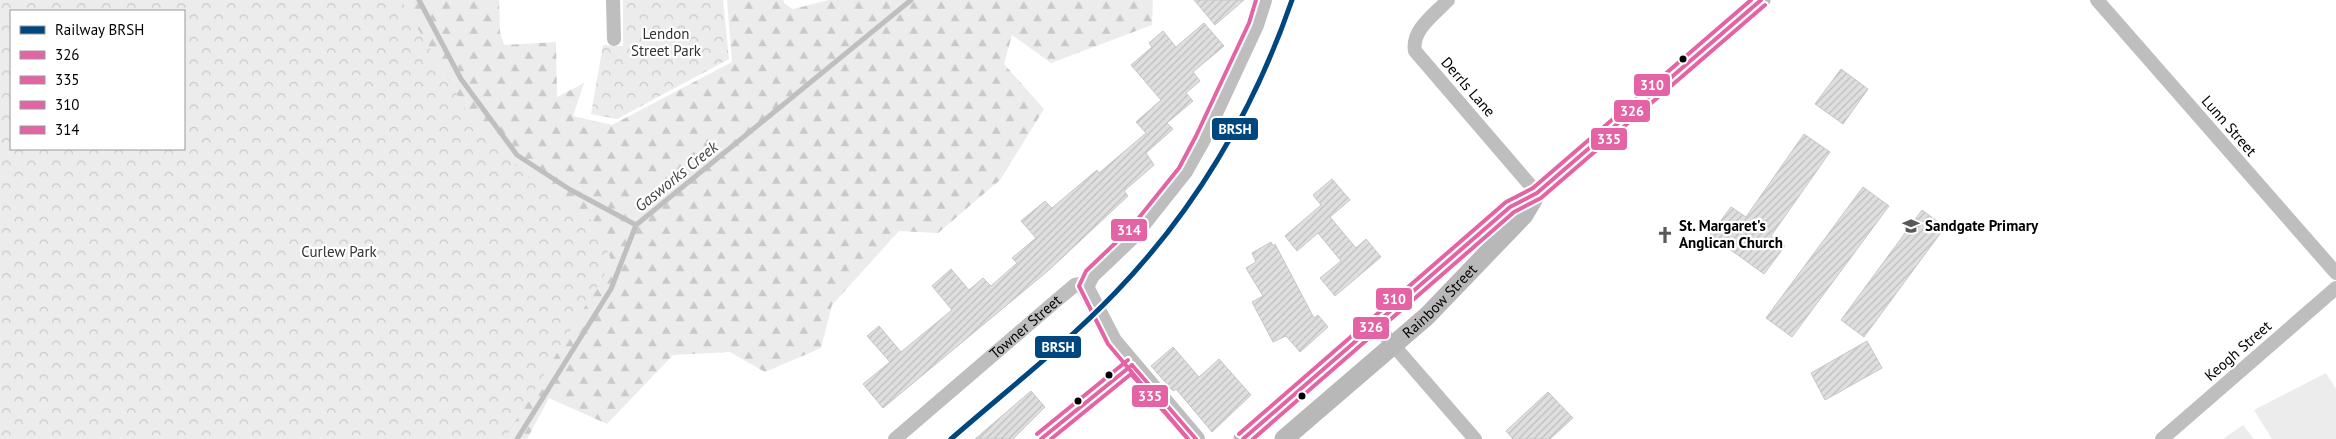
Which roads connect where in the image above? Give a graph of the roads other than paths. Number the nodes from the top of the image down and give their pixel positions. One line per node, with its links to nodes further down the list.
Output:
1 (613, 0): 6 (street)
2 (1263, 0): 9 (street, Towner Street)
3 (1448, 0): 7 (street, Derrls Lane)
4 (2097, 0): 8 (street, Lunn Street)
5 (1755, 2): 7 (main road, Rainbow Street)
6 (614, 40)
7 (1537, 193): 11 (main road, Rainbow Street); 12 (main road, Rainbow Street)
8 (2336, 273)
9 (1086, 283): 13 (street, Towner Street); 14 (street)
10 (2336, 288): 18 (street, Keogh Street)
11 (1375, 324): 12 (street); 15 (main road, Rainbow Street)
12 (1394, 345): 16 (main road, Rainbow Street); 17 (street)
13 (895, 439)
14 (1196, 439)
15 (1243, 439)
16 (1284, 439)
17 (1475, 439)
18 (2162, 439)

